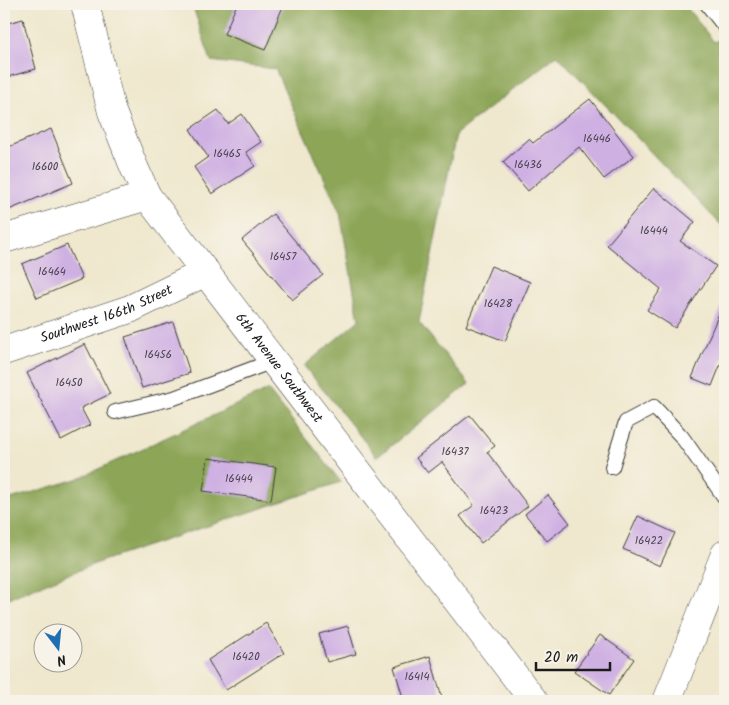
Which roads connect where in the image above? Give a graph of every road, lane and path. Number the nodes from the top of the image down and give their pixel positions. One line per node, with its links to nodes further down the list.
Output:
1 (85, 4): 4 (street, 6th Avenue Southwest)
2 (707, 4): 3 (lane)
3 (725, 27)
4 (147, 196): 5 (street); 6 (street, 6th Avenue Southwest)
5 (4, 239)
6 (206, 272): 7 (street, Southwest 166th Street); 8 (street, 6th Avenue Southwest)
7 (4, 351)
8 (274, 361): 9 (lane); 13 (street, 6th Avenue Southwest)
9 (115, 412)
10 (612, 467): 11 (lane)
11 (725, 498)
12 (725, 554): 14 (street)
13 (534, 701)
14 (667, 701)

